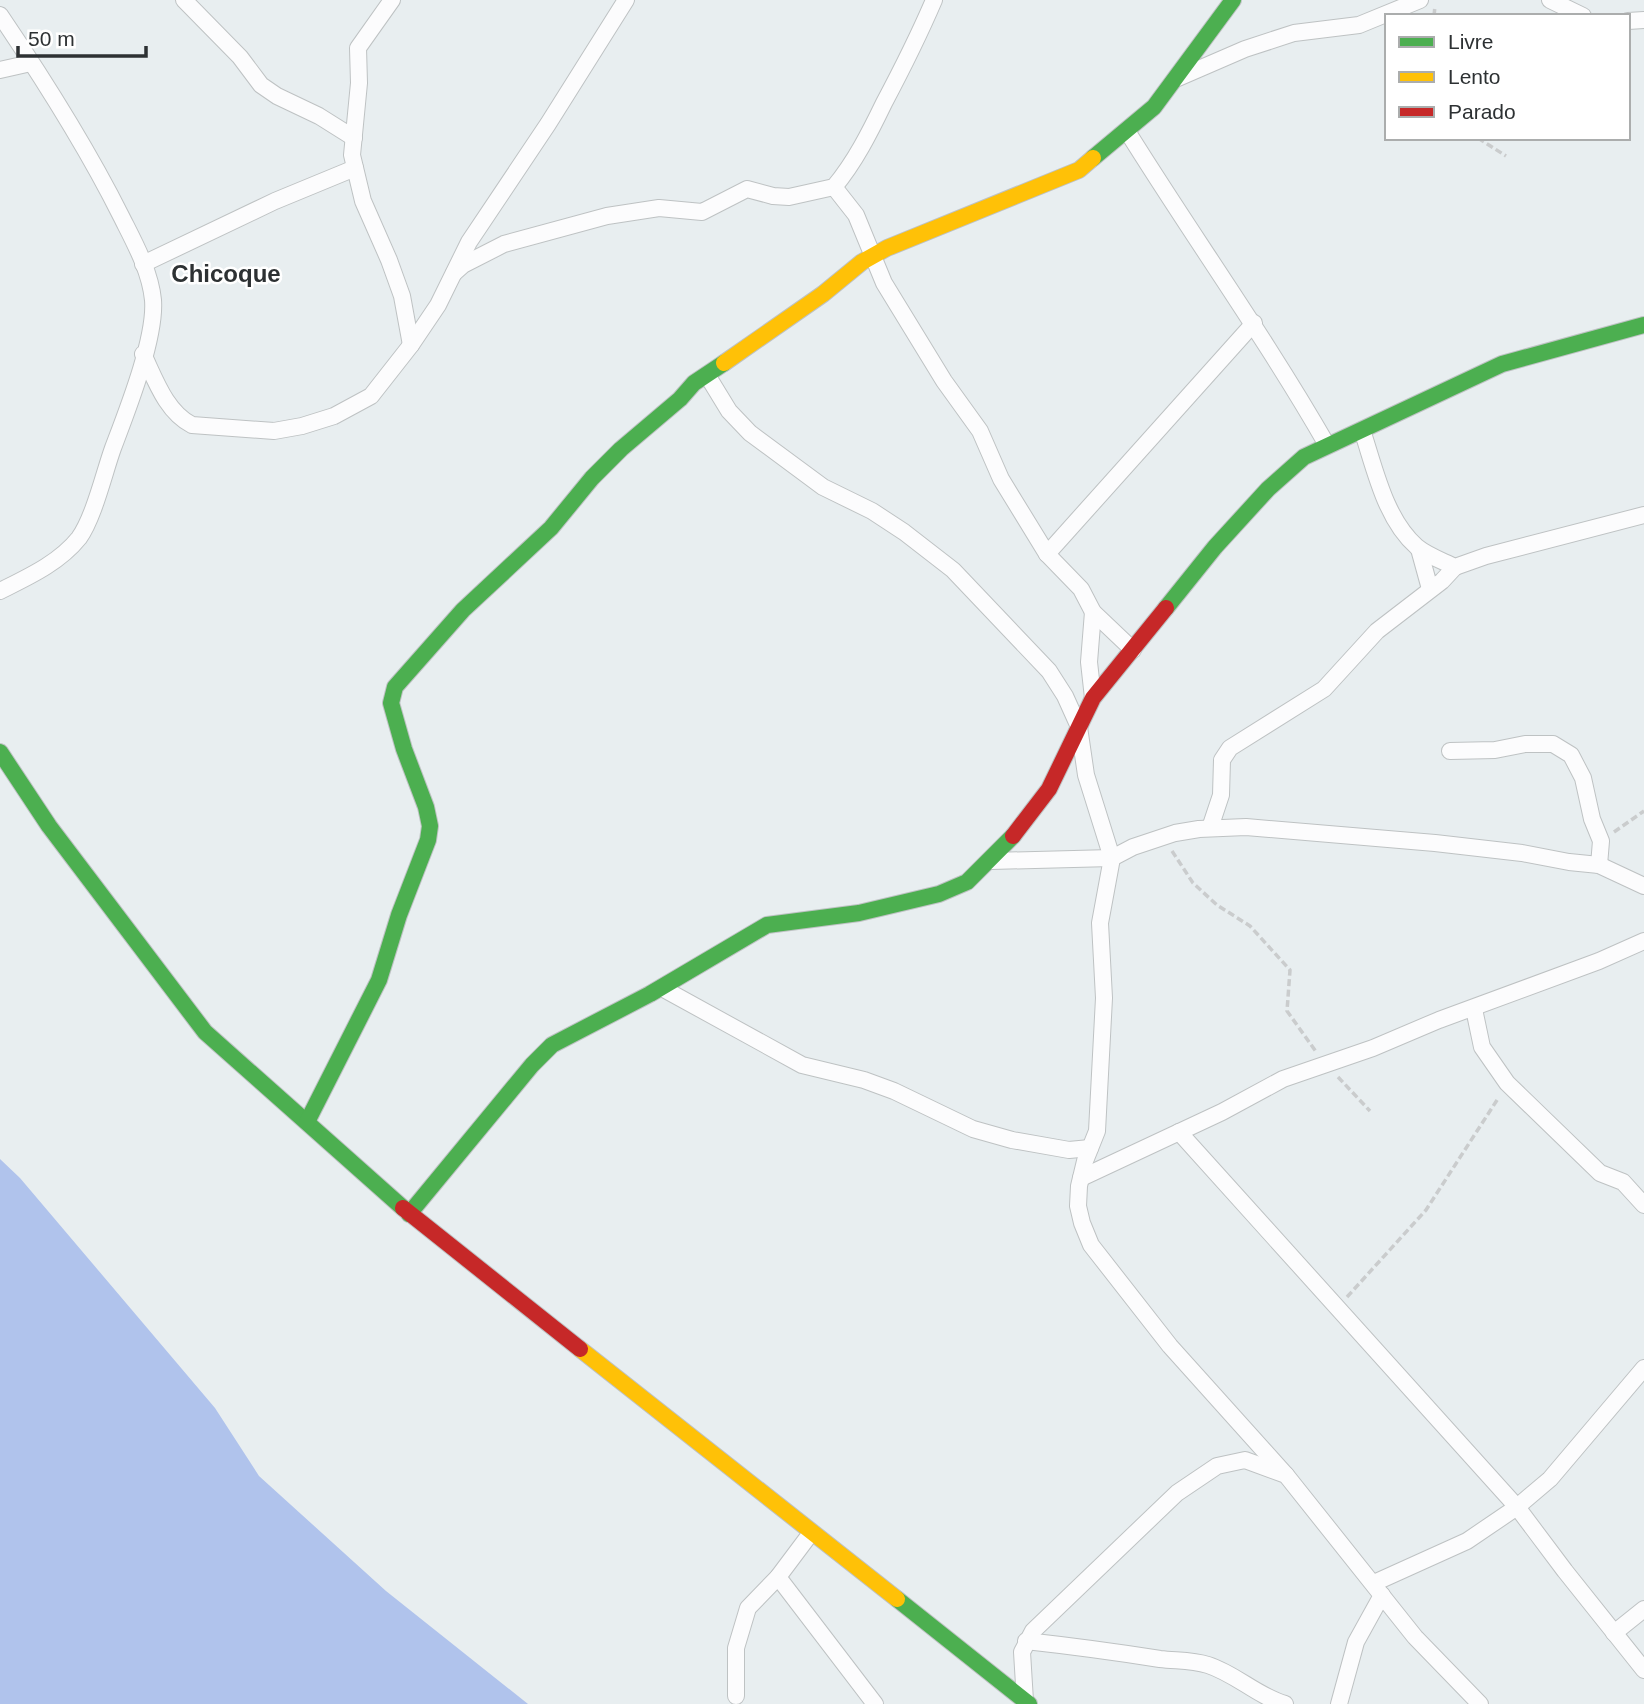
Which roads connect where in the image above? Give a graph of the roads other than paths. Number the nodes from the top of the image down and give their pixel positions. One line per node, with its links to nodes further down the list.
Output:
1 (184, 0): 16 (street)
2 (391, 0): 16 (street)
3 (626, 0): 21 (street)
4 (934, 0): 18 (street)
5 (1233, 0): 14 (street)
6 (1420, 0): 9 (street)
7 (1550, 0): 10 (street)
8 (1385, 14): 14 (street)
9 (1386, 14)
10 (1579, 14)
11 (0, 15): 12 (street)
12 (31, 63): 13 (street); 20 (street)
13 (0, 70)
14 (1175, 79): 15 (street)
15 (1127, 131): 19 (street); 22 (street)
16 (354, 138): 17 (street)
17 (355, 168): 20 (street); 24 (street)
18 (834, 187): 19 (street); 21 (street)
19 (874, 256): 26 (street); 31 (street)
20 (143, 264): 25 (street)
21 (453, 274): 24 (street)
22 (1254, 323): 28 (street); 31 (street)
23 (1644, 324): 27 (street)
24 (411, 345): 25 (street)
25 (143, 355): 34 (street)
26 (707, 375): 38 (street); 49 (street)
27 (1362, 430): 28 (street); 30 (street)
28 (1328, 446): 36 (street)
29 (1644, 514): 32 (street)
30 (1419, 548): 32 (street); 33 (street)
31 (1047, 554): 35 (street)
32 (1455, 568): 33 (street)
33 (1430, 589): 41 (street)
34 (0, 591)
35 (1093, 612): 36 (street); 37 (street)
36 (1133, 650): 37 (street)
37 (1093, 698): 38 (street)
38 (1079, 727): 42 (street); 43 (street)
39 (1450, 751): 44 (street)
40 (0, 752): 49 (street)
41 (1210, 828): 42 (street); 44 (street)
42 (1112, 858): 43 (street); 51 (street)
43 (991, 861): 47 (street)
44 (1599, 864): 45 (street)
45 (1644, 886)
46 (1644, 941): 48 (street)
47 (662, 988): 51 (street); 54 (street)
48 (1474, 1009): 50 (street); 53 (street)
49 (307, 1122): 54 (street)
50 (1179, 1132): 52 (street); 57 (street)
51 (1090, 1148): 52 (street)
52 (1081, 1178): 56 (street)
53 (1644, 1205)
54 (409, 1214): 58 (street)
55 (1644, 1368): 57 (street)
56 (1286, 1475): 60 (street); 63 (street)
57 (1517, 1507): 60 (street); 62 (street)
58 (811, 1533): 59 (street); 66 (street)
59 (778, 1577): 65 (street); 67 (street)
60 (1378, 1589): 69 (street); 70 (street)
61 (1644, 1609): 62 (street)
62 (1614, 1633): 64 (street)
63 (1026, 1641): 66 (street); 68 (street)
64 (1644, 1670)
65 (736, 1696)
66 (1027, 1702)
67 (875, 1704)
68 (1285, 1704)
69 (1339, 1704)
70 (1480, 1704)

